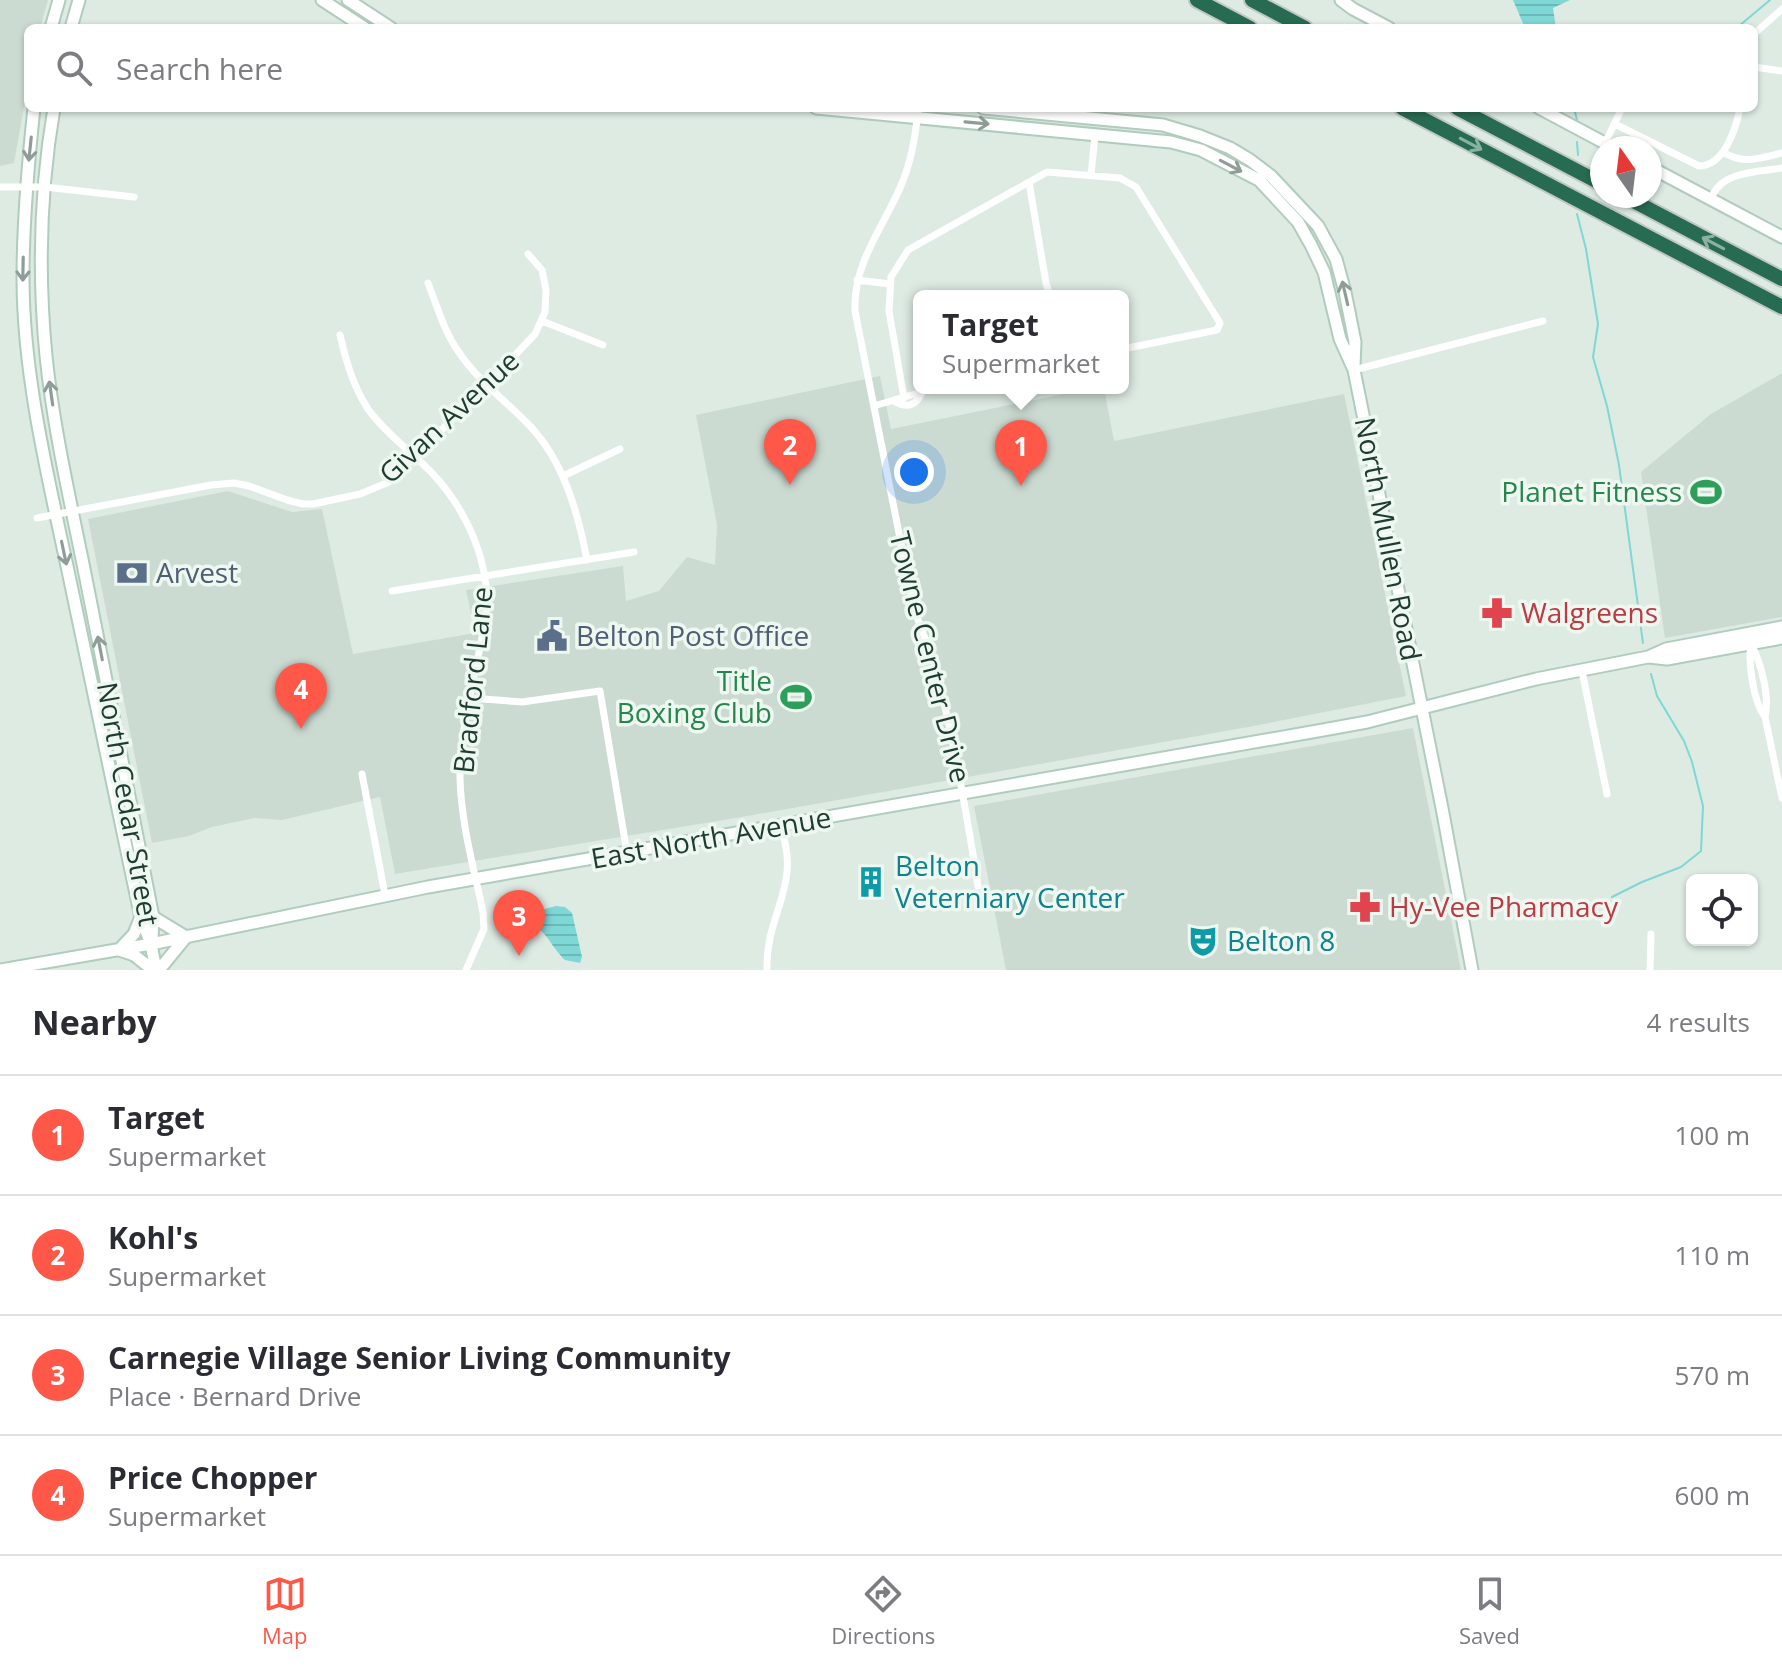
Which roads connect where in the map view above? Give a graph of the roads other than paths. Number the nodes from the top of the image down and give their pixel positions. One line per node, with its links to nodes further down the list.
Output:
1 (59, 0): 9 (main road)
2 (79, 0): 10 (main road)
3 (322, 0): 11 (main road)
4 (348, 0): 12 (main road)
5 (1197, 0): 13 (highway)
6 (1252, 0): 14 (highway)
7 (1341, 0): 15 (main road)
8 (1782, 9): 16 (street)
9 (52, 24)
10 (72, 24)
11 (359, 24)
12 (385, 24)
13 (1242, 24)
14 (1297, 24)
15 (1381, 24)
16 (1758, 30)
17 (1758, 68): 18 (street)
18 (1782, 71)
19 (34, 112): 42 (main road, North Cedar Street, one-way to 42)
20 (53, 112): 41 (main road, North Cedar Street)
21 (897, 112): 28 (main road)
22 (1025, 112): 61 (main road, one-way to 22)
23 (1410, 112): 47 (highway, one-way to 47)
24 (1465, 112): 38 (highway)
25 (1546, 112): 31 (main road)
26 (1620, 112): 29 (street)
27 (1739, 112): 33 (street)
28 (917, 113): 30 (main road, one-way to 30); 50 (street, Towne Center Drive)
29 (1615, 124): 32 (street); 33 (street)
30 (1095, 135): 37 (street); 61 (main road, one-way to 61)
31 (1591, 136)
32 (1612, 136)
33 (1723, 152): 34 (street)
34 (1782, 153)
35 (1782, 168): 44 (street)
36 (1662, 173): 44 (main road)
37 (1091, 175): 39 (street); 60 (street)
38 (1590, 178)
39 (1029, 182): 52 (street); 53 (street)
40 (0, 187): 42 (street)
41 (45, 188): 42 (street); 43 (street); 71 (main road, North Cedar Street, one-way to 41)
42 (26, 189): 72 (main road, North Cedar Street, one-way to 72)
43 (134, 197)
44 (1711, 200): 46 (main road)
45 (1647, 208): 49 (highway, one-way to 45)
46 (1782, 237)
47 (1651, 240): 54 (highway); 55 (highway)
48 (528, 254): 56 (street)
49 (1782, 279)
50 (857, 280): 52 (street); 67 (street, Towne Center Drive)
51 (428, 283): 62 (street)
52 (890, 284): 65 (street)
53 (1048, 290)
54 (1782, 307)
55 (1782, 314)
56 (542, 321): 59 (street); 62 (street, Givan Avenue)
57 (1543, 321): 61 (street)
58 (340, 335): 69 (street, Bradford Lane)
59 (603, 345)
60 (1129, 348)
61 (1354, 370): 83 (main road, North Mullen Road)
62 (487, 385): 69 (street, Givan Avenue); 70 (street)
63 (916, 394): 65 (street)
64 (921, 394): 66 (street)
65 (904, 398): 66 (street)
66 (894, 401): 67 (street)
67 (874, 406): 85 (street, Towne Center Drive)
68 (620, 449): 70 (street)
69 (416, 457): 71 (street, Givan Avenue); 76 (street, Bradford Lane)
70 (563, 476): 75 (street)
71 (73, 511): 72 (street, Givan Avenue); 93 (main road, North Cedar Street, one-way to 71)
72 (56, 514): 73 (street, Givan Avenue); 93 (main road, North Cedar Street, one-way to 93)
73 (37, 518)
74 (634, 552): 75 (street)
75 (587, 560): 76 (street)
76 (485, 575): 77 (street); 82 (street, Bradford Lane)
77 (392, 591)
78 (1782, 632): 79 (main road)
79 (1750, 638): 80 (main road); 80 (main road); 87 (street)
80 (1648, 657): 81 (main road, East North Avenue)
81 (1582, 671): 83 (main road, East North Avenue); 86 (street)
82 (470, 698): 89 (street); 90 (street, Bradford Lane)
83 (1422, 708): 85 (main road, East North Avenue); 102 (main road, North Mullen Road)
84 (362, 774): 92 (street)
85 (963, 794): 88 (main road, East North Avenue); 91 (street, Towne Center Drive)
86 (1607, 794)
87 (1782, 798)
88 (780, 826): 89 (main road, East North Avenue); 101 (street)
89 (627, 853): 90 (main road, East North Avenue)
90 (476, 878): 92 (main road, East North Avenue); 100 (street, Bradford Lane)
91 (978, 886)
92 (385, 895): 95 (main road, East North Avenue)
93 (147, 917): 95 (main road); 96 (main road, North Cedar Street); 97 (main road)
94 (1651, 934): 103 (street)
95 (186, 937): 96 (main road, East North Avenue); 99 (main road)
96 (151, 944): 97 (main road, East North Avenue); 99 (main road, North Cedar Street)
97 (119, 950): 98 (main road, East North Avenue); 99 (main road)
98 (0, 970)
99 (156, 970)
100 (466, 970)
101 (767, 970)
102 (1472, 970)
103 (1650, 970)

